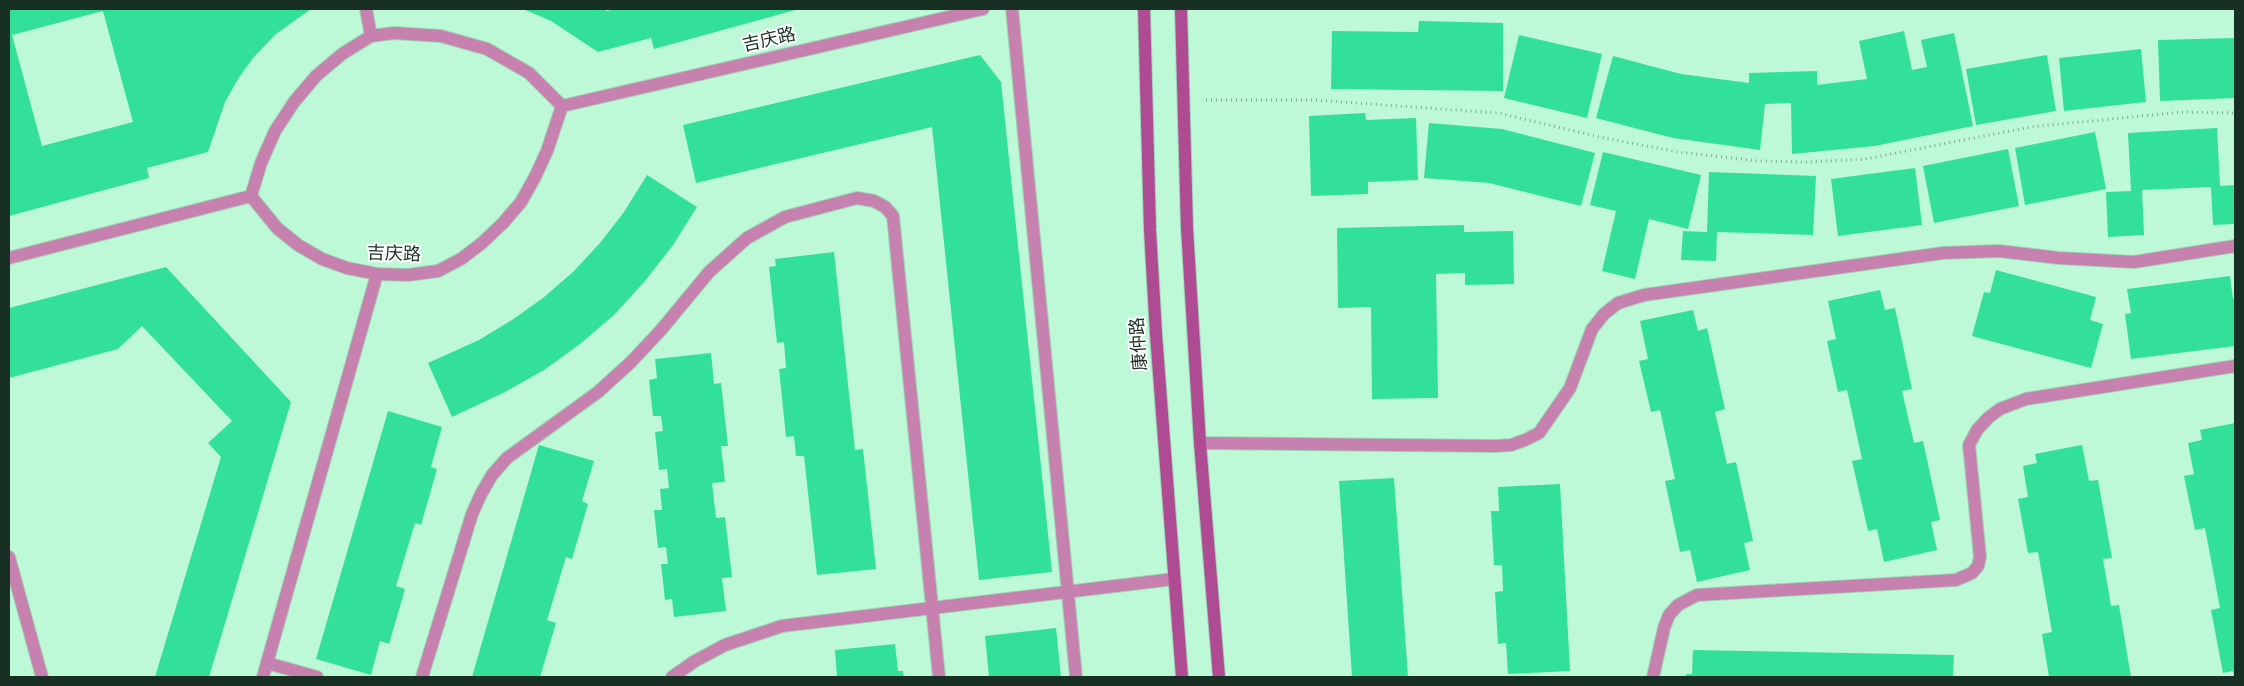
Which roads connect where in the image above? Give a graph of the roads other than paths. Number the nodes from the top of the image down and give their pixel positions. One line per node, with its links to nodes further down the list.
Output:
1 (366, 9): 6 (street)
2 (983, 9): 7 (street, 吉庆路)
3 (1012, 9): 16 (street)
4 (1144, 9): 15 (main road, 康仲路)
5 (1181, 9): 13 (main road)
6 (371, 36): 7 (street); 8 (street)
7 (562, 106): 11 (street, 吉庆路)
8 (251, 196): 10 (street); 11 (street, 吉庆路)
9 (2235, 246): 13 (street)
10 (9, 258)
11 (377, 274): 18 (street)
12 (2235, 366): 28 (street)
13 (1200, 443): 27 (main road)
14 (9, 557): 19 (street)
15 (1174, 579): 16 (street); 26 (main road, 康仲路)
16 (1068, 592): 17 (street); 25 (street)
17 (932, 608): 22 (street); 23 (street); 24 (street)
18 (267, 663): 20 (street); 21 (street)
19 (42, 677)
20 (263, 677)
21 (317, 677)
22 (422, 677)
23 (672, 677)
24 (939, 677)
25 (1076, 677)
26 (1182, 677)
27 (1219, 677)
28 (1653, 677)

